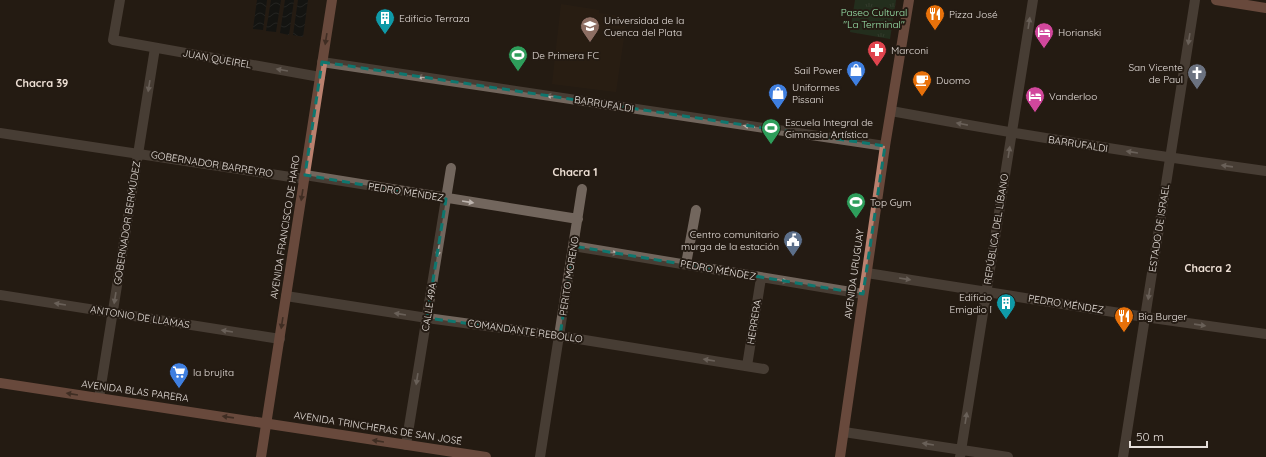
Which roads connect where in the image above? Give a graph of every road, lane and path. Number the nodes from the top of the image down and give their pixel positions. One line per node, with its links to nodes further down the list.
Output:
1 (120, 0): 8 (street, JUAN QUEIREL)
2 (332, 0): 9 (main road, AVENIDA FRANCISCO DE HARO, one-way to 9)
3 (909, 0): 11 (main road, AVENIDA URUGUAY)
4 (1033, 0): 13 (street, REPÚBLICA DEL LÍBANO, one-way to 4)
5 (1195, 0): 16 (street, ESTADO DE ISRAEL, one-way to 16)
6 (1216, 0): 7 (main road)
7 (1266, 8)
8 (155, 48): 10 (street, JUAN QUEIREL, one-way to 8); 15 (street, GOBERNADOR BERMÚDEZ, one-way to 15)
9 (322, 62): 10 (main road, AVENIDA FRANCISCO DE HARO); 14 (street, BARRUFALDI, one-way to 9)
10 (320, 77): 19 (main road, AVENIDA FRANCISCO DE HARO)
11 (891, 111): 13 (street, BARRUFALDI, one-way to 11); 14 (main road, AVENIDA URUGUAY)
12 (0, 133): 15 (street, GOBERNADOR BARREYRO)
13 (1012, 133): 16 (street, BARRUFALDI, one-way to 13); 28 (street, REPÚBLICA DEL LÍBANO, one-way to 13)
14 (885, 146): 26 (main road, AVENIDA URUGUAY)
15 (138, 153): 19 (street, GOBERNADOR BARREYRO); 32 (street, GOBERNADOR BERMÚDEZ, one-way to 32)
16 (1170, 158): 18 (street, BARRUFALDI, one-way to 16); 33 (street, ESTADO DE ISRAEL, one-way to 33)
17 (450, 168): 21 (street, CALLE 49A)
18 (1266, 171)
19 (305, 177): 21 (street, PEDRO MÉNDEZ); 31 (main road, AVENIDA FRANCISCO DE HARO, one-way to 31)
20 (582, 189): 23 (street, PERITO MORENO)
21 (446, 199): 23 (street, PEDRO MÉNDEZ, one-way to 23); 34 (street, CALLE 49A, one-way to 34)
22 (696, 210): 25 (street)
23 (578, 219): 24 (street, PERITO MORENO)
24 (573, 246): 25 (street, PEDRO MÉNDEZ, one-way to 25); 36 (street, PERITO MORENO)
25 (686, 264): 27 (street, PEDRO MÉNDEZ)
26 (867, 272): 28 (street, PEDRO MÉNDEZ, one-way to 28); 29 (main road, AVENIDA URUGUAY)
27 (761, 278): 29 (street, PEDRO MÉNDEZ, one-way to 29); 38 (street, HERRERA)
28 (986, 291): 33 (street, PEDRO MÉNDEZ); 45 (street, REPÚBLICA DEL LÍBANO, one-way to 28)
29 (863, 294): 43 (main road, AVENIDA URUGUAY)
30 (0, 295): 32 (street, ANTONIO DE LLAMAS, one-way to 30)
31 (286, 296): 34 (street, COMANDANTE REBOLLO, one-way to 31); 37 (main road, AVENIDA FRANCISCO DE HARO, one-way to 37)
32 (112, 312): 37 (street, ANTONIO DE LLAMAS, one-way to 32); 41 (street, GOBERNADOR BERMÚDEZ)
33 (1145, 317): 35 (street, PEDRO MÉNDEZ, one-way to 35); 51 (street, ESTADO DE ISRAEL)
34 (427, 318): 36 (street, COMANDANTE REBOLLO); 44 (street, CALLE 49A, one-way to 44)
35 (1266, 334)
36 (560, 336): 38 (street, COMANDANTE REBOLLO, one-way to 36); 48 (street, PERITO MORENO)
37 (280, 339): 42 (main road, AVENIDA FRANCISCO DE HARO)
38 (748, 366): 39 (street, COMANDANTE REBOLLO)
39 (764, 369)
40 (0, 383): 41 (main road, AVENIDA BLAS PARERA, one-way to 40)
41 (99, 398): 42 (main road, AVENIDA BLAS PARERA, one-way to 41)
42 (266, 423): 44 (main road, AVENIDA TRINCHERAS DE SAN JOSÉ, one-way to 42); 46 (main road, AVENIDA FRANCISCO DE HARO)
43 (844, 432): 45 (street, one-way to 43); 49 (main road, AVENIDA URUGUAY)
44 (406, 445): 47 (main road, AVENIDA TRINCHERAS DE SAN JOSÉ)
45 (961, 453): 50 (street)
46 (261, 457)
47 (486, 457)
48 (540, 457)
49 (840, 457)
50 (1008, 457)
51 (1123, 457)

